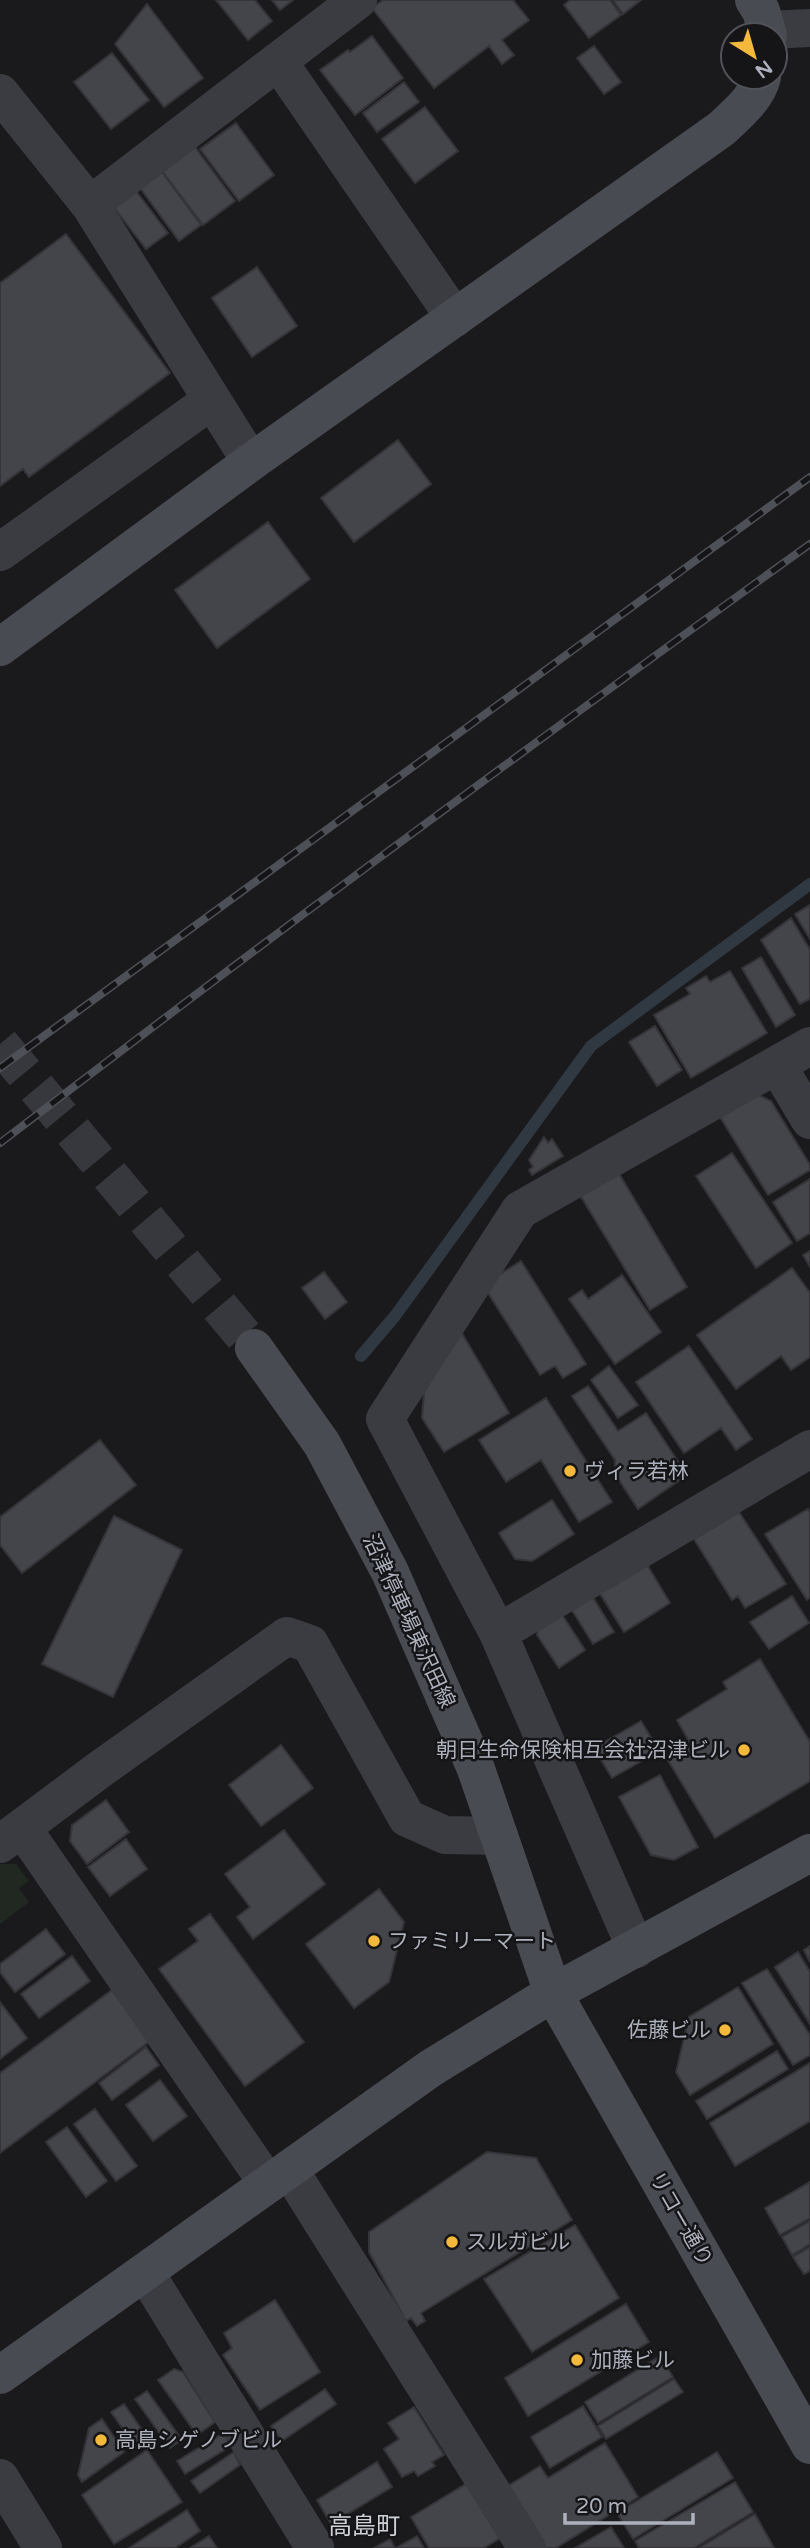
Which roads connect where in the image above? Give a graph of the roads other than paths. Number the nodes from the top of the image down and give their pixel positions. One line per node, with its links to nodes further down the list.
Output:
1 (358, 0): 4 (street)
2 (789, 26): 3 (street)
3 (810, 29)
4 (278, 61): 7 (street); 8 (street)
5 (755, 91): 8 (street)
6 (0, 93): 7 (street)
7 (90, 205): 9 (street)
8 (455, 318): 10 (street)
9 (212, 400): 10 (street); 11 (street)
10 (251, 462): 12 (street)
11 (0, 552)
12 (0, 648)
13 (810, 1046): 14 (street)
14 (777, 1065): 15 (street); 18 (street)
15 (810, 1120)
16 (254, 1348): 19 (street, 沼津停車場東沢田線)
17 (810, 1449): 18 (street)
18 (498, 1633): 22 (street)
19 (499, 1836): 20 (street); 23 (street, 沼津停車場東沢田線)
20 (11, 1837): 24 (street)
21 (810, 1853): 22 (street)
22 (636, 1949): 23 (street)
23 (553, 1993): 24 (street); 27 (street, リコー通り)
24 (278, 2176): 25 (street); 31 (street)
25 (145, 2272): 26 (street); 30 (street)
26 (0, 2375)
27 (810, 2445)
28 (0, 2477): 29 (street)
29 (43, 2548)
30 (315, 2548)
31 (527, 2548)

